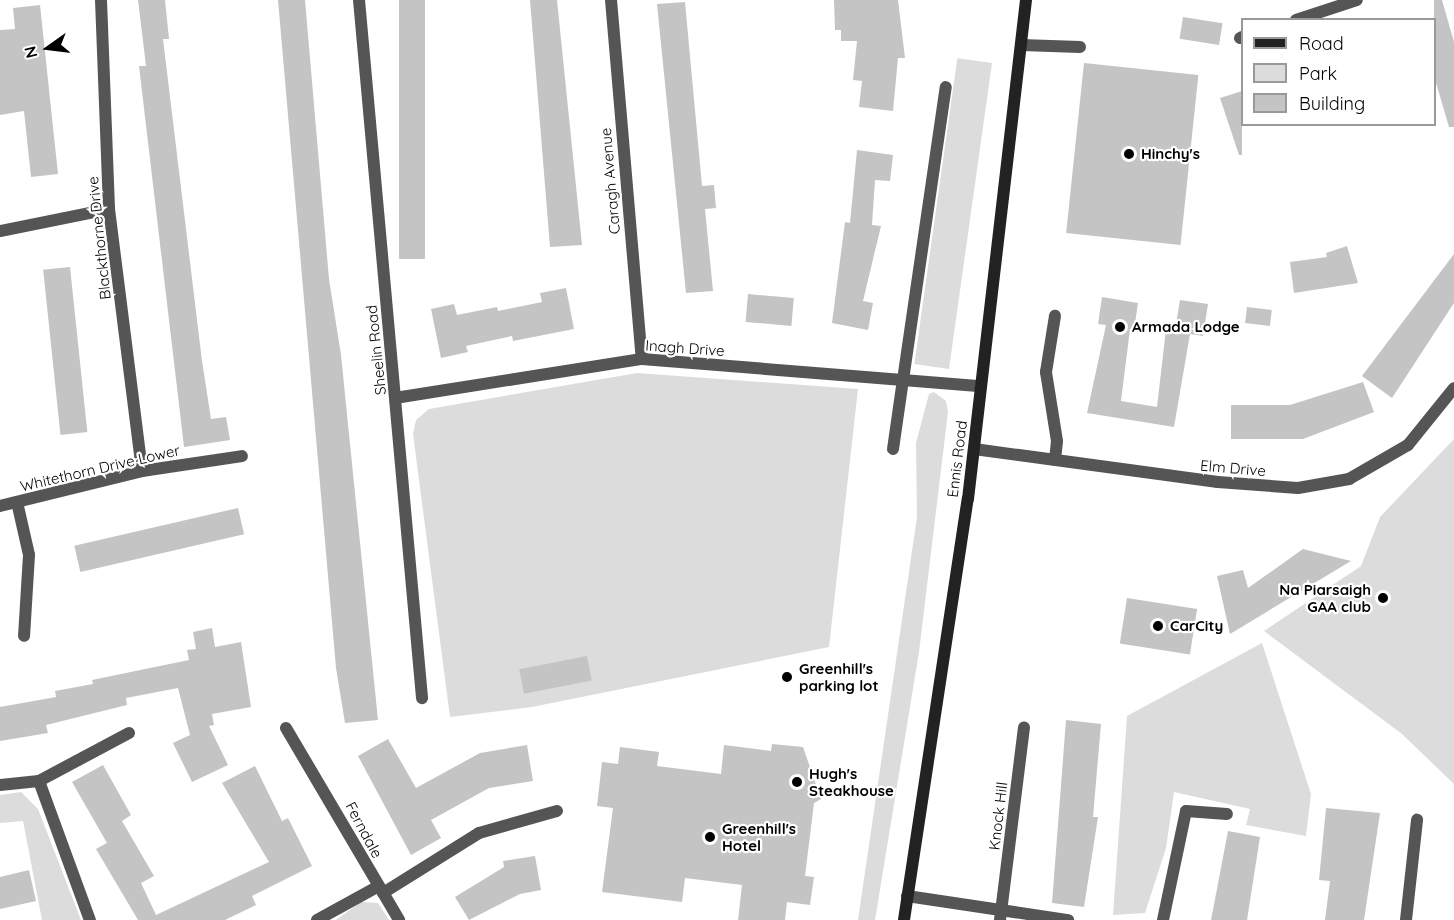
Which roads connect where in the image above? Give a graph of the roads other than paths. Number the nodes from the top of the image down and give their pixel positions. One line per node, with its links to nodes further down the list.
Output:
1 (102, 0): 10 (street, Blackthorne Drive)
2 (359, 0): 17 (street, Sheelin Road)
3 (611, 0): 13 (street, Caragh Avenue)
4 (1026, 0): 7 (main road, Ennis Road)
5 (1356, 0): 6 (street)
6 (1302, 18)
7 (1021, 45): 8 (street); 15 (main road, Ennis Road)
8 (1080, 47)
9 (946, 87): 14 (street)
10 (109, 209): 11 (street); 22 (street, Blackthorne Drive)
11 (0, 231)
12 (1055, 316): 21 (street)
13 (642, 359): 14 (street, Inagh Drive); 17 (street, Inagh Drive)
14 (903, 380): 15 (street, Inagh Drive); 18 (street)
15 (981, 386): 19 (main road, Ennis Road)
16 (1454, 388): 21 (street, Elm Drive)
17 (395, 398): 26 (street, Sheelin Road)
18 (893, 448)
19 (974, 449): 21 (street, Elm Drive); 36 (main road, Ennis Road)
20 (242, 456): 22 (street, Whitethorn Drive Lower)
21 (1055, 460)
22 (142, 471): 23 (street, Whitethorn Drive Lower)
23 (17, 502): 24 (street, Whitethorn Drive Lower); 25 (street)
24 (0, 506)
25 (24, 636)
26 (422, 698)
27 (1024, 727): 37 (street, Knock Hill)
28 (286, 728): 35 (street, Ferndale)
29 (129, 733): 30 (street)
30 (39, 780): 31 (street); 38 (street)
31 (0, 785)
32 (557, 811): 35 (street)
33 (1227, 814): 43 (street)
34 (1417, 820): 44 (street)
35 (380, 890): 39 (street); 40 (street)
36 (907, 896): 37 (street); 41 (main road, Ennis Road)
37 (1001, 915): 42 (street)
38 (90, 920)
39 (317, 920)
40 (399, 920)
41 (904, 920)
42 (1068, 920)
43 (1163, 920)
44 (1406, 920)

